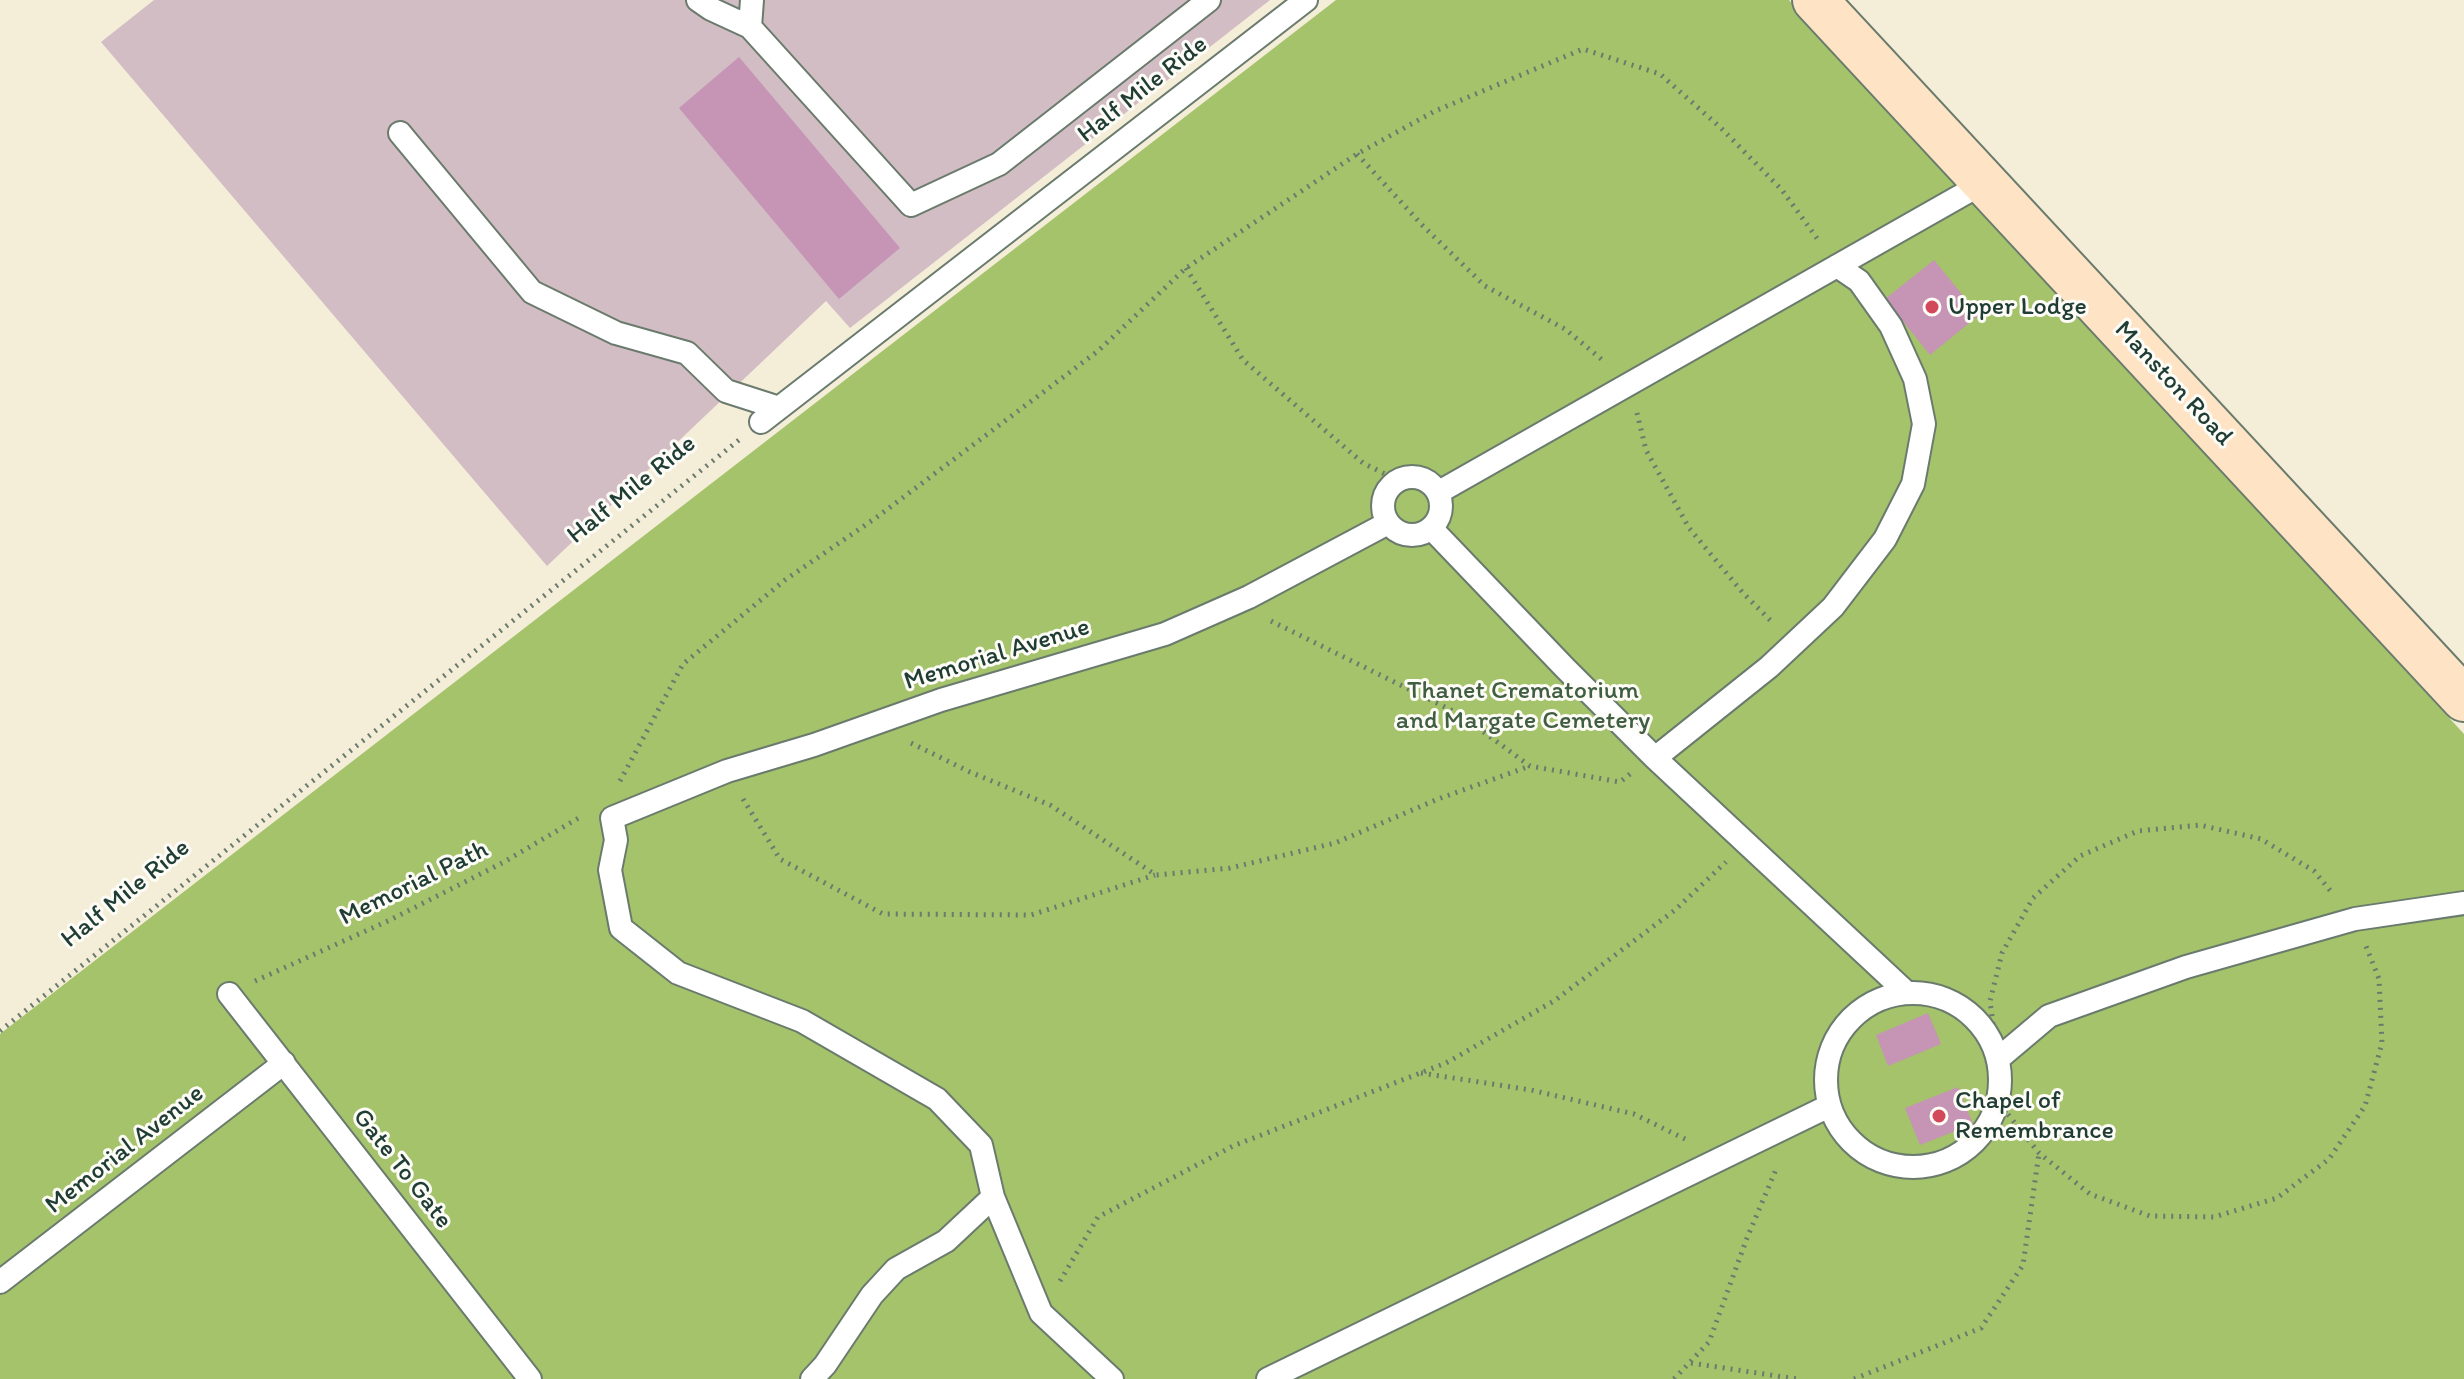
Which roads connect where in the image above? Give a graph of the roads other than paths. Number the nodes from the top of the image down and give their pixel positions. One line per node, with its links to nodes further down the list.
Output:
1 (698, 0): 6 (lane)
2 (752, 0): 6 (lane)
3 (1209, 0): 6 (lane)
4 (1306, 0): 7 (lane, Half Mile Ride)
5 (1815, 0): 8 (street, Manston Road)
6 (750, 27)
7 (400, 133)
8 (1985, 182): 9 (lane); 13 (street, Manston Road)
9 (1837, 266): 10 (lane); 14 (lane)
10 (1439, 492): 11 (lane); 12 (lane)
11 (1388, 523): 12 (lane); 21 (lane, Memorial Avenue)
12 (1431, 528): 14 (lane)
13 (2464, 699)
14 (1655, 758): 16 (lane)
15 (2464, 903): 18 (lane)
16 (1907, 993): 18 (lane); 20 (lane)
17 (229, 994): 19 (lane, Gate To Gate)
18 (1998, 1059): 20 (lane)
19 (284, 1063): 22 (lane, Memorial Avenue); 23 (lane, Gate To Gate)
20 (1829, 1106): 26 (lane)
21 (993, 1197): 24 (lane); 25 (lane)
22 (0, 1282)
23 (530, 1379)
24 (812, 1379)
25 (1112, 1379)
26 (1268, 1379)

